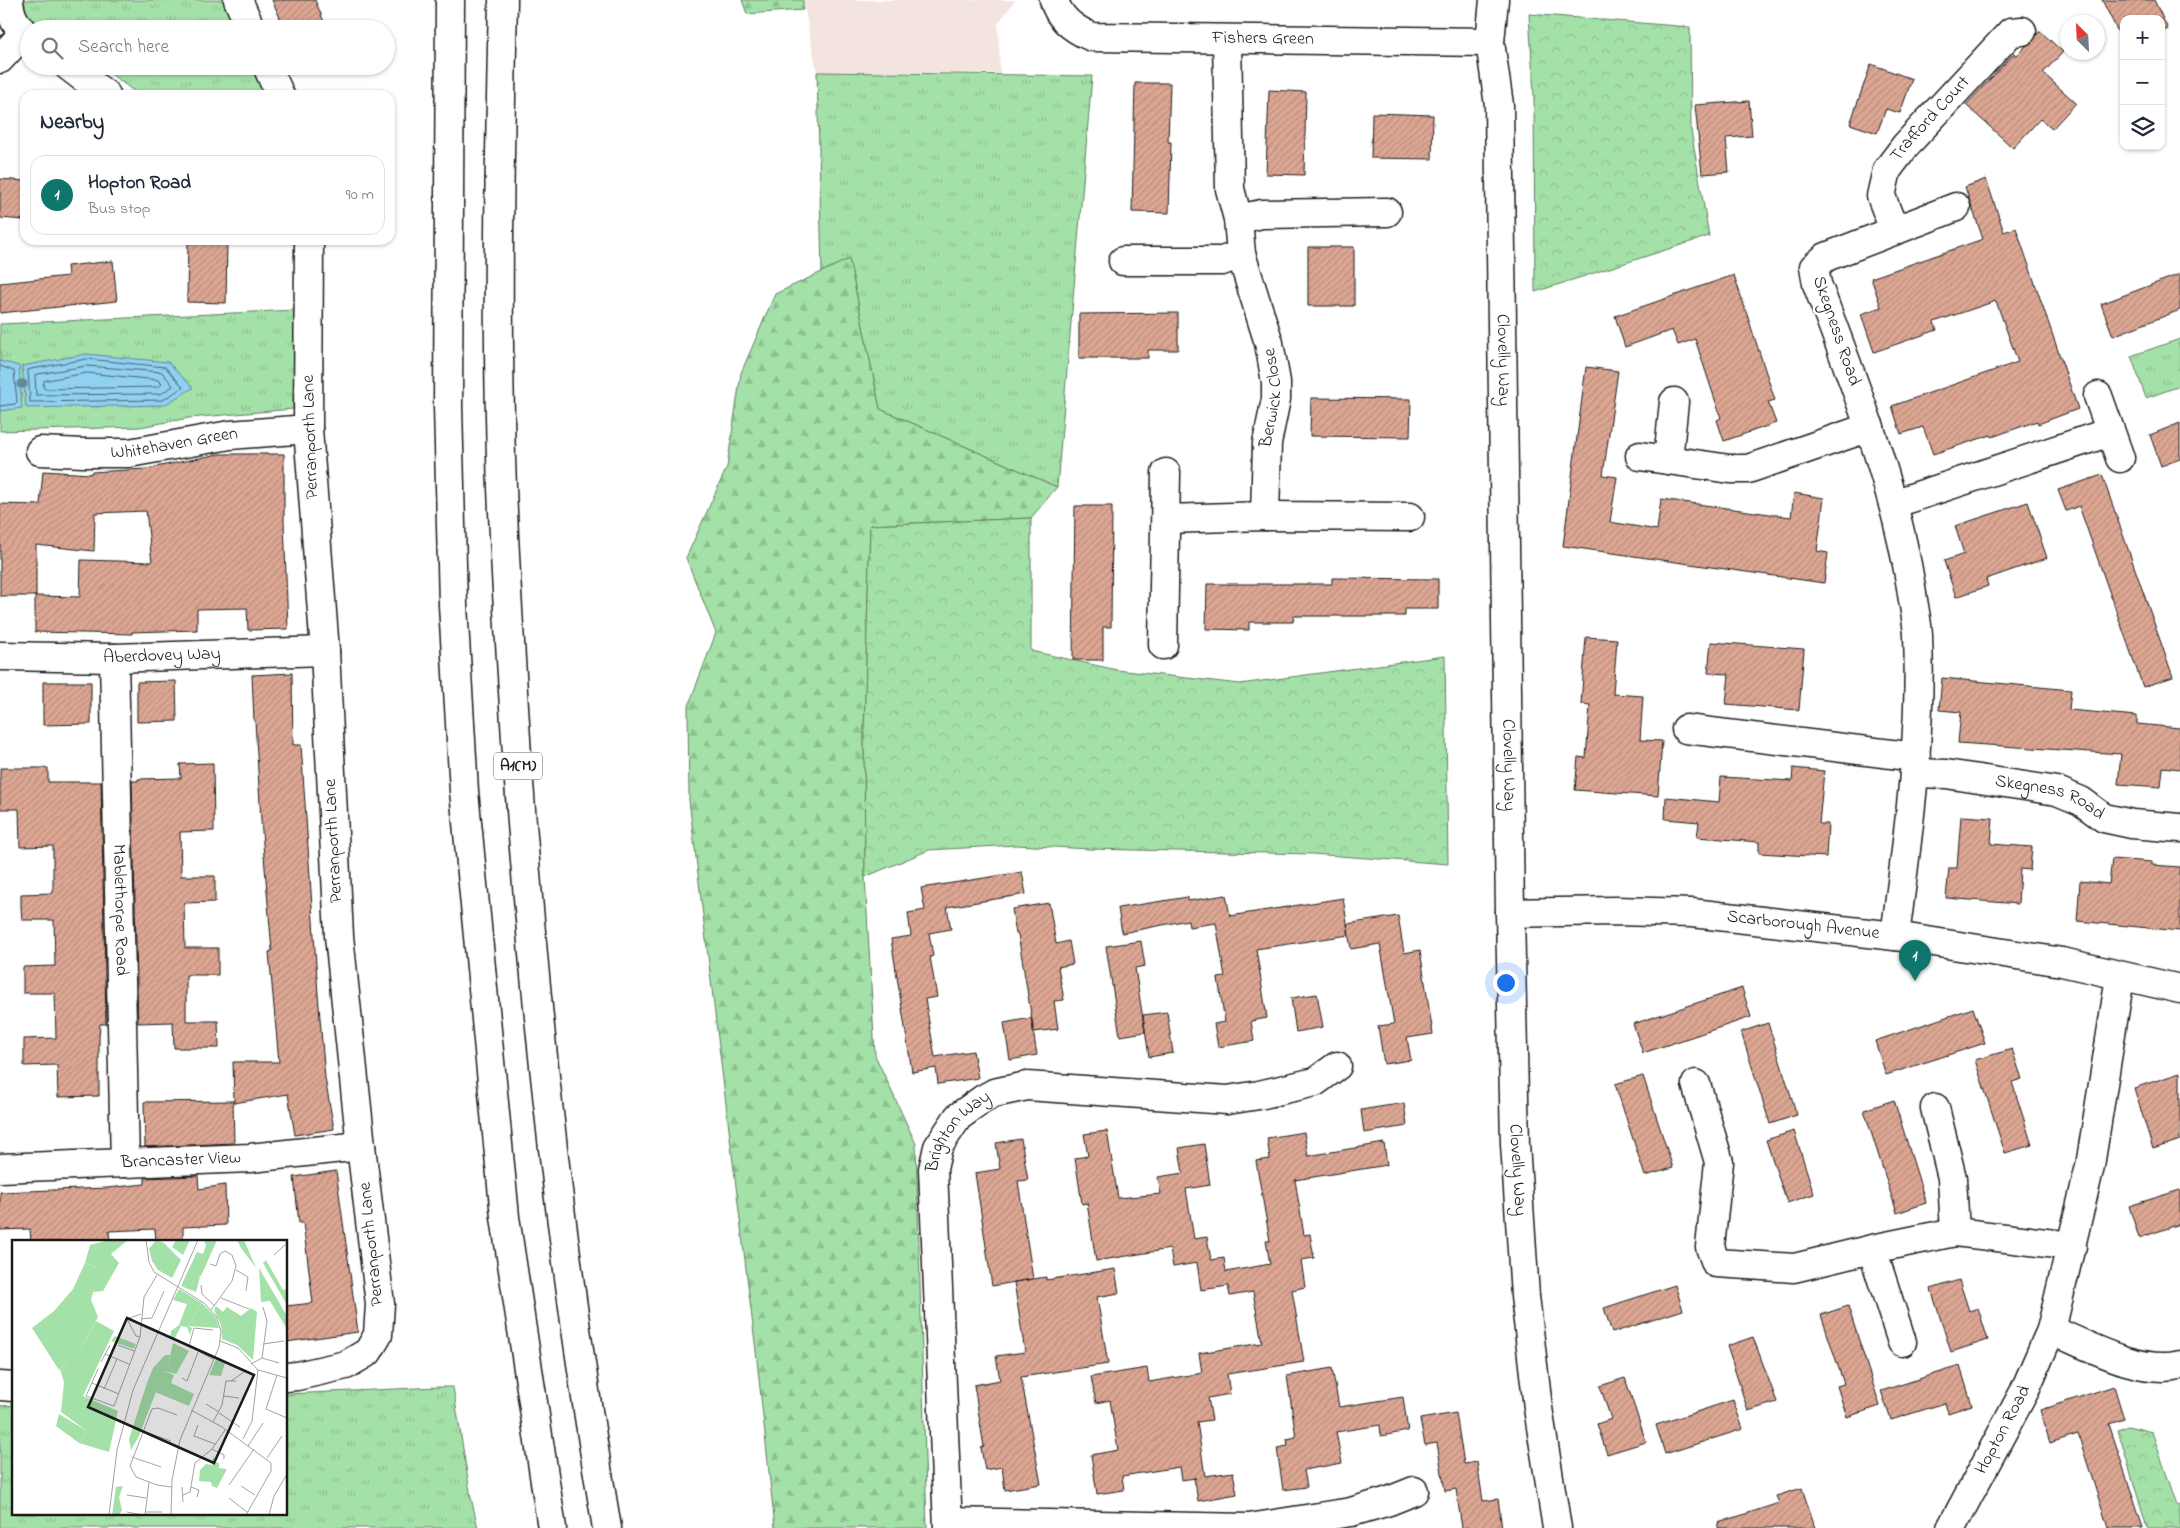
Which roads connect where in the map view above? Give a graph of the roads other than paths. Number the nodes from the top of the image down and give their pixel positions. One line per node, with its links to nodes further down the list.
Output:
1 (9, 0): 8 (main road)
2 (238, 0): 7 (main road)
3 (450, 0): 65 (main road)
4 (503, 0): 66 (main road, A1(M))
5 (1054, 0): 10 (main road, Fishers Green)
6 (1494, 0): 12 (main road, Clovelly Way)
7 (247, 20)
8 (20, 27)
9 (2022, 31): 21 (main road, Trafford Court)
10 (1227, 40): 12 (main road, Fishers Green); 20 (main road, Berwick Close)
11 (20, 41): 13 (main road)
12 (1490, 42): 46 (main road, Clovelly Way)
13 (0, 59)
14 (80, 75): 16 (main road)
15 (271, 75): 17 (main road)
16 (99, 90)
17 (278, 90)
18 (1956, 207): 21 (main road, Skegness Road)
19 (1387, 212): 20 (main road)
20 (1238, 219): 23 (main road, Berwick Close)
21 (1894, 230): 27 (main road, Skegness Road)
22 (309, 245): 28 (main road, Perranporth Lane)
23 (1241, 254): 24 (main road); 36 (main road, Berwick Close)
24 (1123, 261)
25 (2098, 396): 29 (main road)
26 (1674, 402): 33 (main road)
27 (1870, 427): 33 (main road); 35 (main road, Skegness Road)
28 (308, 429): 30 (main road, Whitehaven Green); 40 (main road, Perranporth Lane)
29 (2110, 432): 32 (main road); 35 (main road)
30 (40, 451)
31 (1640, 456): 33 (main road)
32 (2120, 458)
33 (1668, 460)
34 (1166, 473): 38 (main road)
35 (1893, 504): 44 (main road, Skegness Road)
36 (1265, 516): 37 (main road); 38 (main road)
37 (1410, 517)
38 (1166, 519): 39 (main road)
39 (1163, 646)
40 (325, 651): 42 (main road, Aberdovey Way); 53 (main road, Perranporth Lane)
41 (0, 656): 42 (main road, Aberdovey Way)
42 (114, 658): 54 (main road, Mablethorpe Road)
43 (1686, 729): 44 (main road, Skegness Road)
44 (1915, 765): 45 (main road, Skegness Road); 47 (main road, Skegness Road)
45 (2180, 828)
46 (1510, 913): 47 (main road, Scarborough Avenue); 67 (main road, Clovelly Way)
47 (1895, 936): 48 (main road, Scarborough Avenue)
48 (2120, 977): 49 (main road, Scarborough Avenue); 57 (main road, Hopton Road)
49 (2180, 989)
50 (1337, 1066): 64 (main road, Brighton Way)
51 (1696, 1084): 58 (main road)
52 (1935, 1108): 56 (main road)
53 (361, 1146): 54 (main road, Brancaster View); 62 (main road, Perranporth Lane)
54 (125, 1163): 55 (main road, Brancaster View)
55 (0, 1168)
56 (1955, 1232): 57 (main road); 58 (main road)
57 (2072, 1246): 59 (main road, Hopton Road)
58 (1872, 1249): 60 (main road)
59 (2051, 1330): 61 (main road); 68 (main road, Hopton Road)
60 (1902, 1342)
61 (2180, 1365)
62 (288, 1377)
63 (1414, 1491): 64 (main road)
64 (949, 1525)
65 (552, 1528)
66 (607, 1528)
67 (1557, 1528)
68 (1950, 1528)

